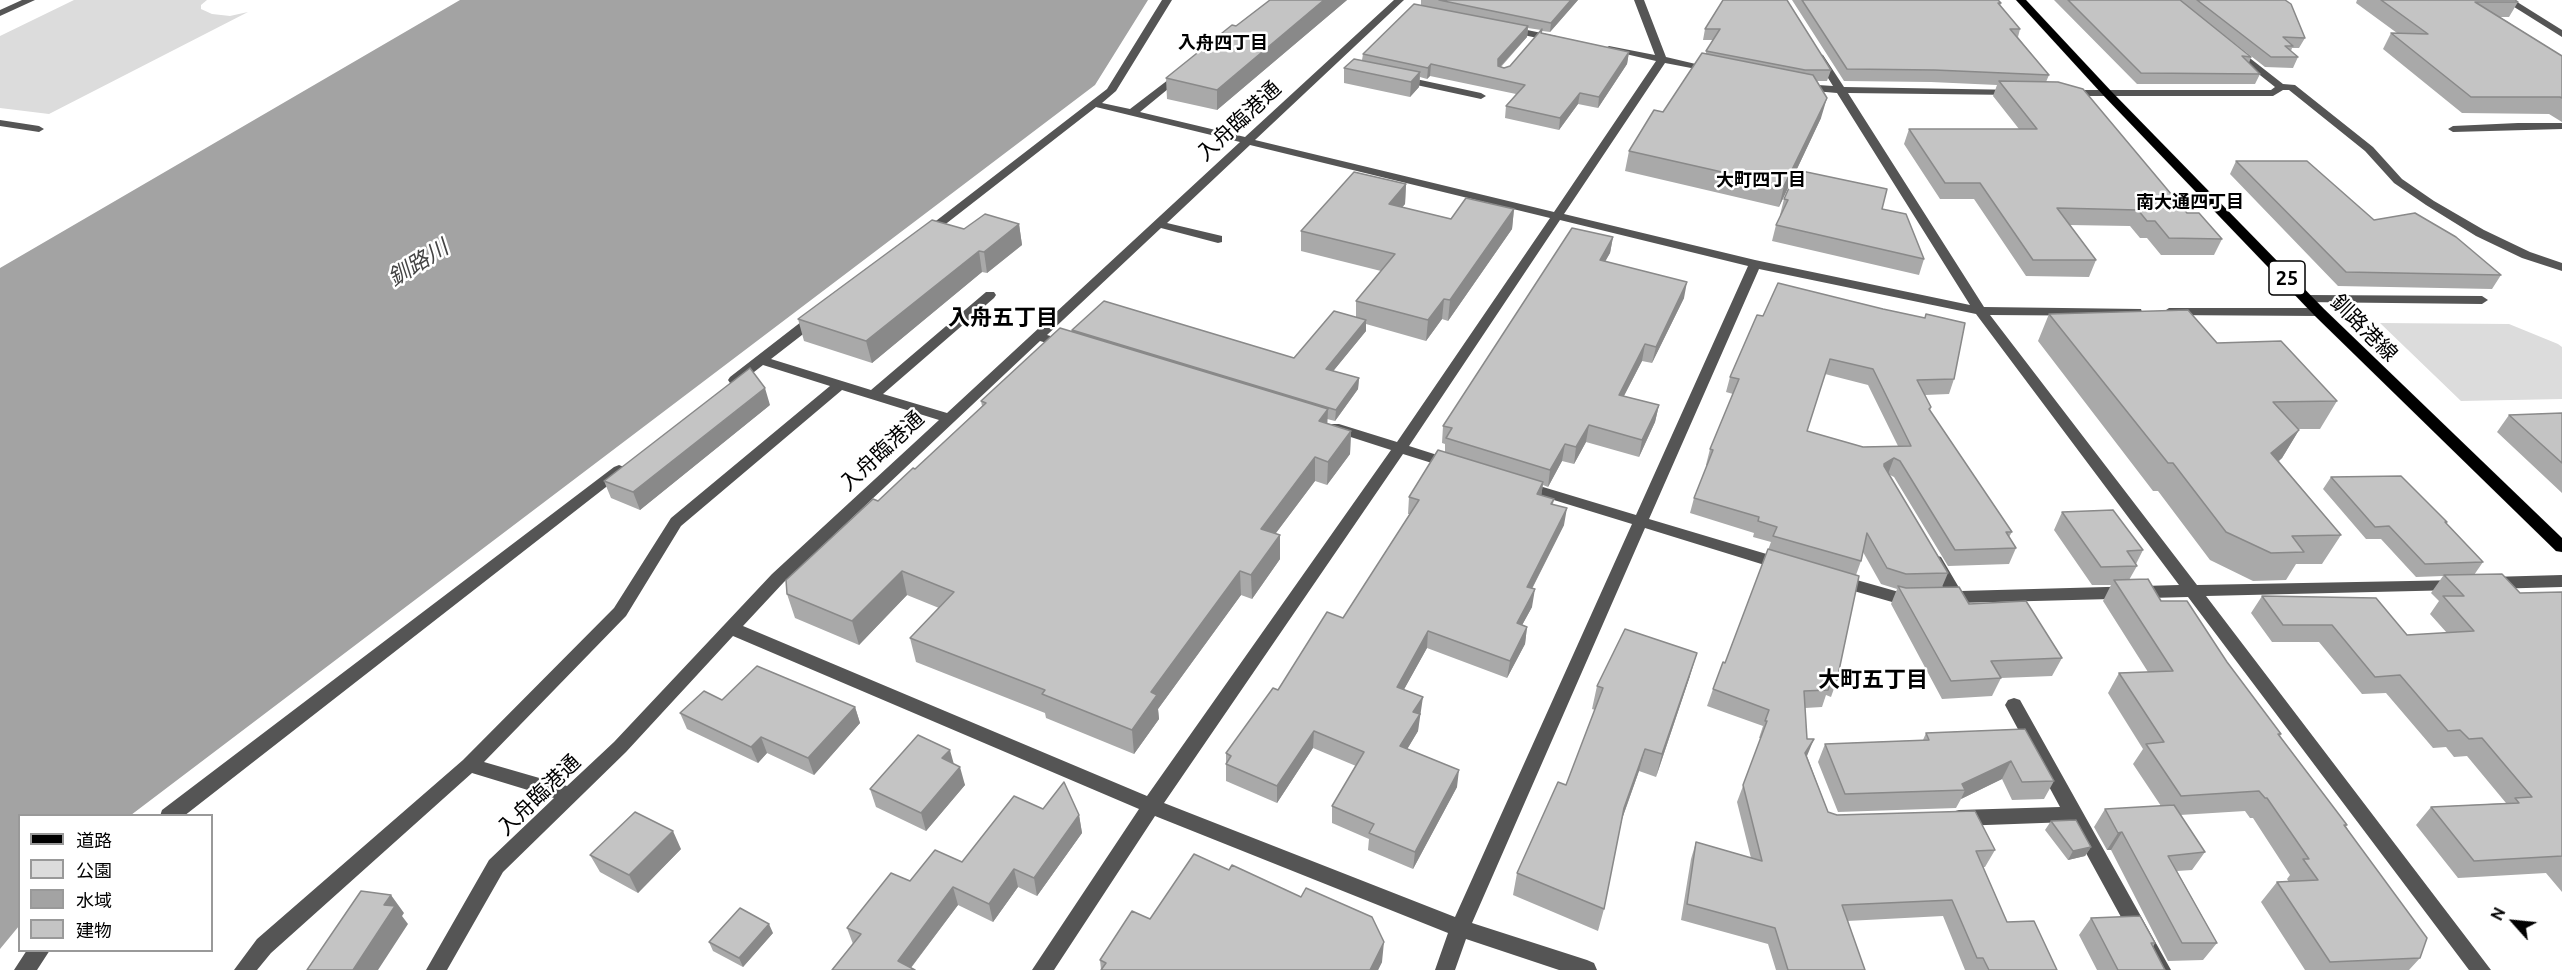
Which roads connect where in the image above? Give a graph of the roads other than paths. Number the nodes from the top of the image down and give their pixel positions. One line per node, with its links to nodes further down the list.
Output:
1 (30, 0): 7 (street)
2 (1167, 0): 25 (street)
3 (1639, 0): 14 (street)
4 (2021, 0): 23 (main road, 釧路港線 / 25)
5 (2508, 0): 9 (street)
6 (1398, 5): 31 (street, 入舟臨港通)
7 (0, 14)
8 (1493, 26): 11 (street)
9 (2562, 33)
10 (1810, 40): 20 (street)
11 (1572, 42)
12 (2225, 44): 19 (street)
13 (1594, 46): 14 (street)
14 (1662, 60): 16 (street); 32 (street)
15 (1193, 64): 26 (street)
16 (1719, 71)
17 (1389, 76): 24 (street)
18 (1788, 84): 20 (street)
19 (2281, 87): 23 (street); 37 (street)
20 (1841, 90): 21 (street); 42 (street)
21 (2031, 92)
22 (2055, 92): 23 (street)
23 (2107, 93): 39 (main road, 釧路港線 / 25)
24 (1481, 96)
25 (1095, 104): 26 (street); 34 (street)
26 (1132, 113): 31 (street)
27 (0, 123): 29 (street)
28 (2562, 126): 30 (street)
29 (39, 129)
30 (2453, 129)
31 (1246, 142): 32 (street); 33 (street, 入舟臨港通)
32 (1557, 217): 36 (street); 52 (street)
33 (1158, 224): 35 (street); 44 (street, 入舟臨港通)
34 (919, 239)
35 (1218, 239)
36 (1755, 264): 42 (street); 56 (street)
37 (2562, 267)
38 (990, 295): 49 (street)
39 (2307, 299): 40 (street); 43 (main road, 釧路港線 / 25)
40 (2482, 300)
41 (826, 310): 46 (street)
42 (1980, 311): 43 (street); 62 (street)
43 (2319, 312): 57 (main road, 釧路港線 / 25)
44 (1037, 336): 45 (street); 50 (street, 入舟臨港通)
45 (1083, 350)
46 (761, 360): 47 (street); 48 (street)
47 (840, 385): 49 (street); 66 (street)
48 (724, 389)
49 (873, 395): 50 (street)
50 (949, 418): 64 (street, 入舟臨港通)
51 (1321, 423): 52 (street)
52 (1400, 448): 54 (street); 68 (street)
53 (630, 461): 69 (street)
54 (1466, 469)
55 (1510, 482): 56 (street)
56 (1641, 523): 59 (street); 72 (street)
57 (2562, 547)
58 (1928, 549): 63 (street)
59 (1798, 569)
60 (1820, 576): 63 (street)
61 (2562, 581): 62 (street)
62 (2193, 592): 63 (street); 81 (street)
63 (1957, 597)
64 (730, 628): 67 (street, 入舟臨港通); 68 (street)
65 (2014, 705): 70 (street)
66 (469, 765): 67 (street); 75 (street)
67 (570, 795): 76 (street, 入舟臨港通)
68 (1151, 806): 72 (street); 77 (street)
69 (172, 814)
70 (2074, 814): 71 (street); 80 (street)
71 (1946, 818)
72 (1460, 928): 78 (street); 79 (street)
73 (39, 952): 74 (street)
74 (24, 970)
75 (244, 970)
76 (436, 970)
77 (1042, 970)
78 (1445, 970)
79 (1587, 970)
80 (2161, 970)
81 (2481, 970)

